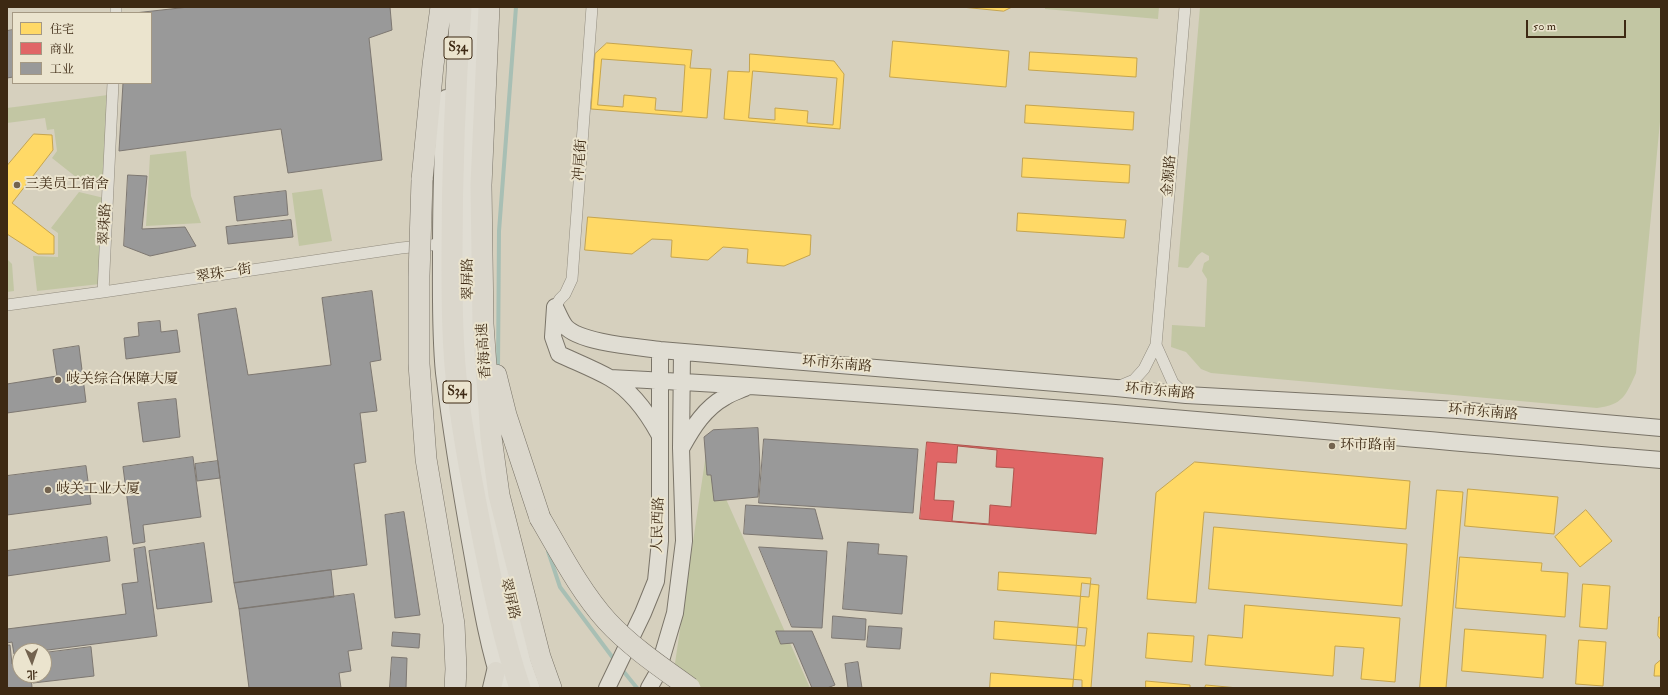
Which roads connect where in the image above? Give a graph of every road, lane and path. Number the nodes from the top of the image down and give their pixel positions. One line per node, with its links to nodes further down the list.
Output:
1 (441, 7): 28 (highway, bridge)
2 (454, 7): 9 (main road, 翠屏路)
3 (461, 7): 31 (highway, S34)
4 (474, 7): 32 (main road, 翠屏路)
5 (489, 7): 13 (highway, 香海高速 / S34)
6 (592, 7): 12 (street, 冲尾街)
7 (1185, 7): 14 (street, 金源路)
8 (113, 84): 10 (street, 翠珠路)
9 (441, 244): 10 (street, 翠珠一街); 27 (main road, 翠屏路)
10 (103, 292): 11 (street, 翠珠一街)
11 (7, 304)
12 (555, 307): 15 (main road, 环市东南路); 17 (main road)
13 (483, 324): 33 (highway, 香海高速 / S34); 36 (highway, bridge)
14 (1156, 346): 21 (street); 22 (street)
15 (660, 350): 16 (main road, 环市东南路); 18 (main road, 人民西路)
16 (682, 352): 19 (main road, 人民西路); 21 (main road, 环市东南路)
17 (610, 378): 18 (main road, 环市东南路); 24 (main road)
18 (660, 381): 19 (main road, 环市东南路); 24 (main road, 人民西路)
19 (681, 382): 20 (main road, 环市东南路); 25 (main road, 人民西路)
20 (749, 386): 25 (main road); 26 (main road, 环市东南路)
21 (1116, 388): 22 (main road, 环市东南路)
22 (1186, 395): 23 (main road, 环市东南路)
23 (1661, 428)
24 (660, 435): 34 (main road, 人民西路)
25 (681, 448): 35 (main road, 人民西路)
26 (1661, 460)
27 (496, 671): 29 (main road); 30 (main road, 翠屏路)
28 (455, 688)
29 (492, 688)
30 (502, 688)
31 (520, 688)
32 (532, 688)
33 (551, 688)
34 (606, 688)
35 (649, 688)
36 (690, 688)

